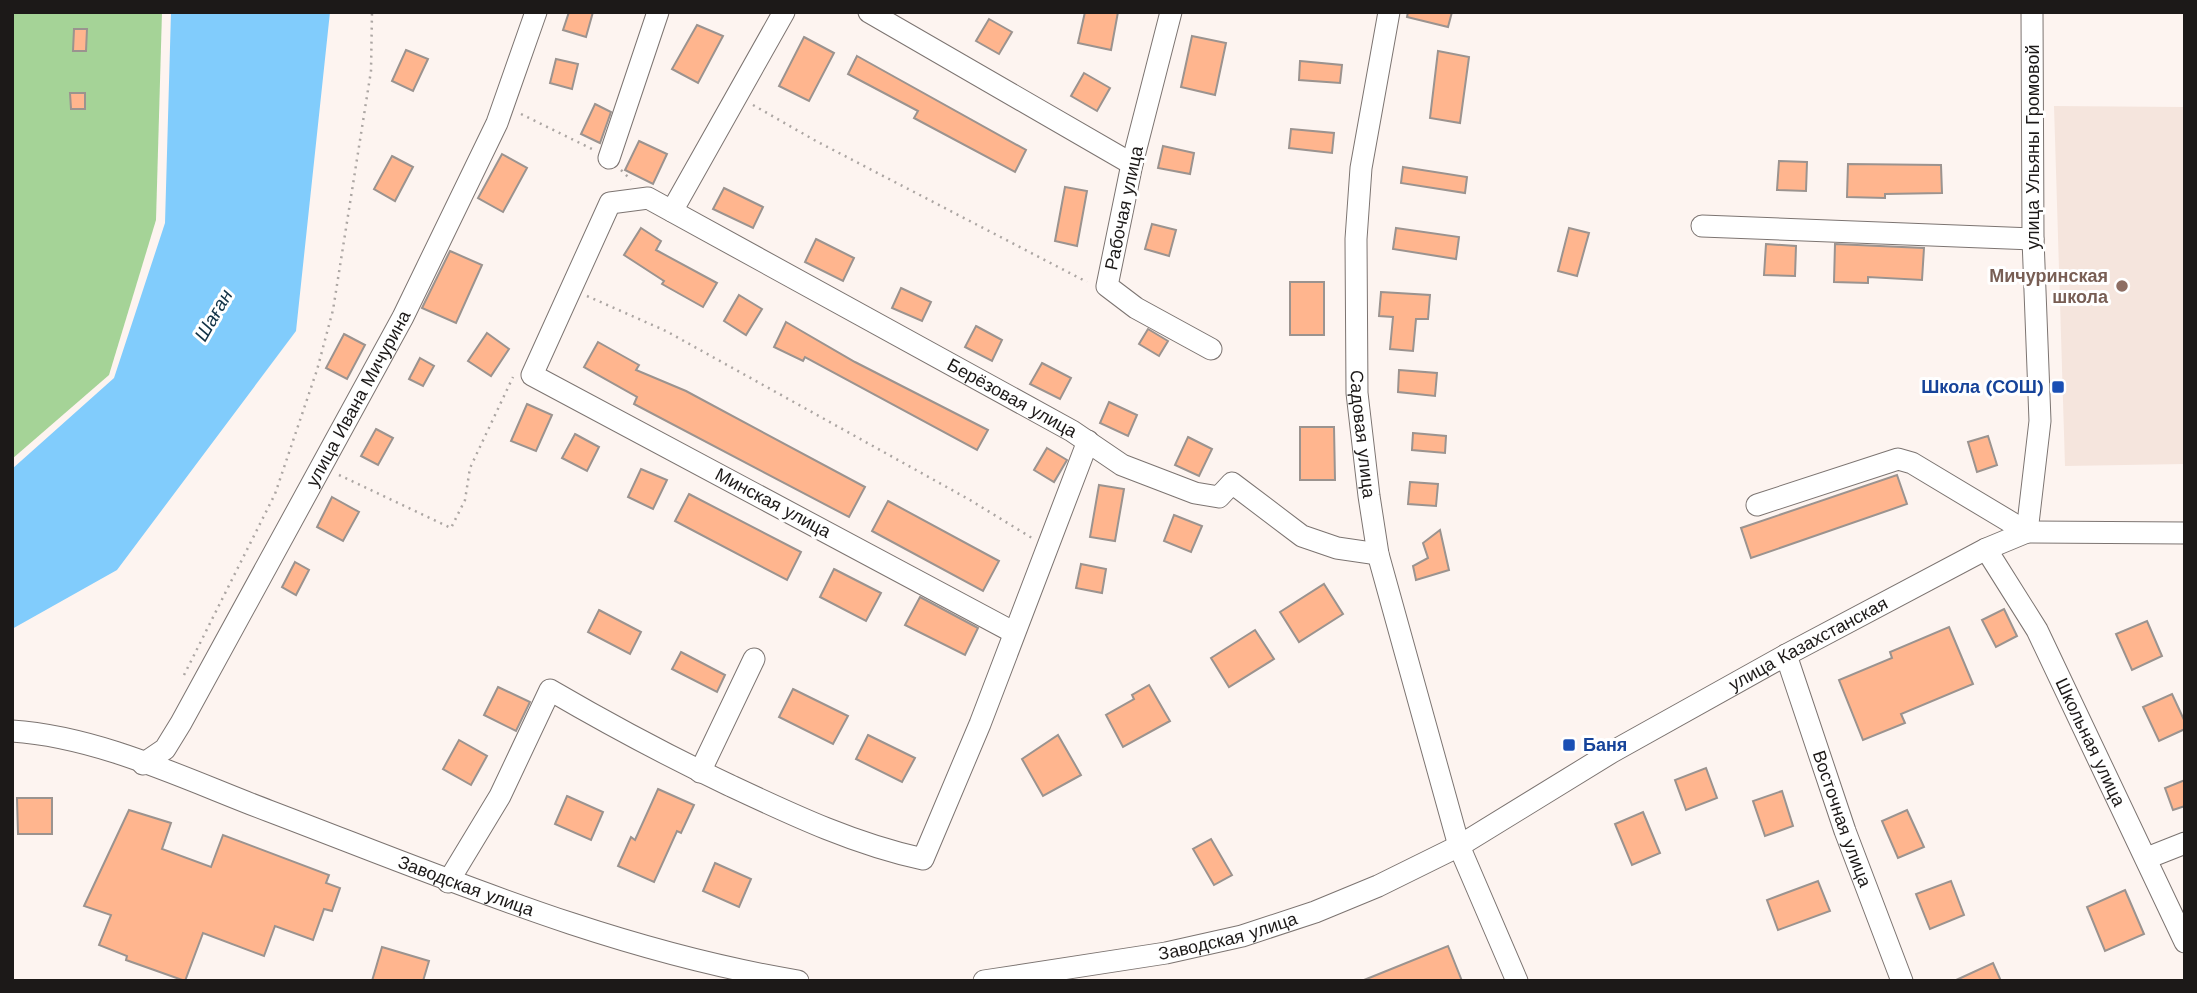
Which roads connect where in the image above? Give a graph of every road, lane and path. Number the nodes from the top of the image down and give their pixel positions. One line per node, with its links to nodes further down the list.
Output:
1 (372, 12): 32 (path)
2 (536, 12): 10 (street, улица Ивана Мичурина)
3 (658, 12): 11 (street)
4 (784, 12): 9 (street)
5 (869, 12): 12 (street)
6 (1171, 12): 12 (street, Рабочая улица)
7 (1389, 12): 28 (street, Садовая улица)
8 (2032, 12): 16 (street, улица Ульяны Громовой)
9 (738, 96): 14 (street); 17 (path)
10 (503, 105): 11 (path); 22 (street, улица Ивана Мичурина)
11 (609, 158): 13 (path)
12 (1132, 164): 17 (street, Рабочая улица)
13 (648, 198): 14 (street, Берёзовая улица); 18 (street)
14 (673, 211): 21 (street, Берёзовая улица)
15 (1702, 226): 16 (street)
16 (2033, 239): 24 (street, улица Ульяны Громовой)
17 (1107, 285): 19 (street, Рабочая улица)
18 (571, 289): 20 (street); 26 (path)
19 (1211, 349)
20 (532, 375): 22 (path); 29 (street, Минская улица)
21 (1087, 441): 26 (street); 28 (street, Берёзовая улица)
22 (322, 466): 34 (street, улица Ивана Мичурина)
23 (1757, 506): 24 (street)
24 (2027, 533): 25 (street, улица Казахстанская); 27 (street, улица Казахстанская)
25 (2185, 533)
26 (1046, 547): 29 (street)
27 (1986, 549): 30 (street, улица Казахстанская); 38 (street, Школьная улица)
28 (1378, 554): 37 (street, Садовая улица)
29 (1013, 632): 35 (street)
30 (1786, 655): 37 (street, улица Казахстанская); 44 (street, Восточная улица)
31 (754, 659): 35 (street)
32 (184, 682)
33 (12, 731): 34 (street, Заводская улица)
34 (143, 764): 39 (street, Заводская улица)
35 (700, 772): 39 (street)
36 (2185, 844): 38 (street)
37 (1459, 846): 41 (street, Садовая улица); 43 (street, Заводская улица)
38 (2147, 858): 40 (street, Школьная улица)
39 (448, 882): 42 (street, Заводская улица)
40 (2185, 942)
41 (1515, 980)
42 (798, 981)
43 (984, 981)
44 (1902, 981)

